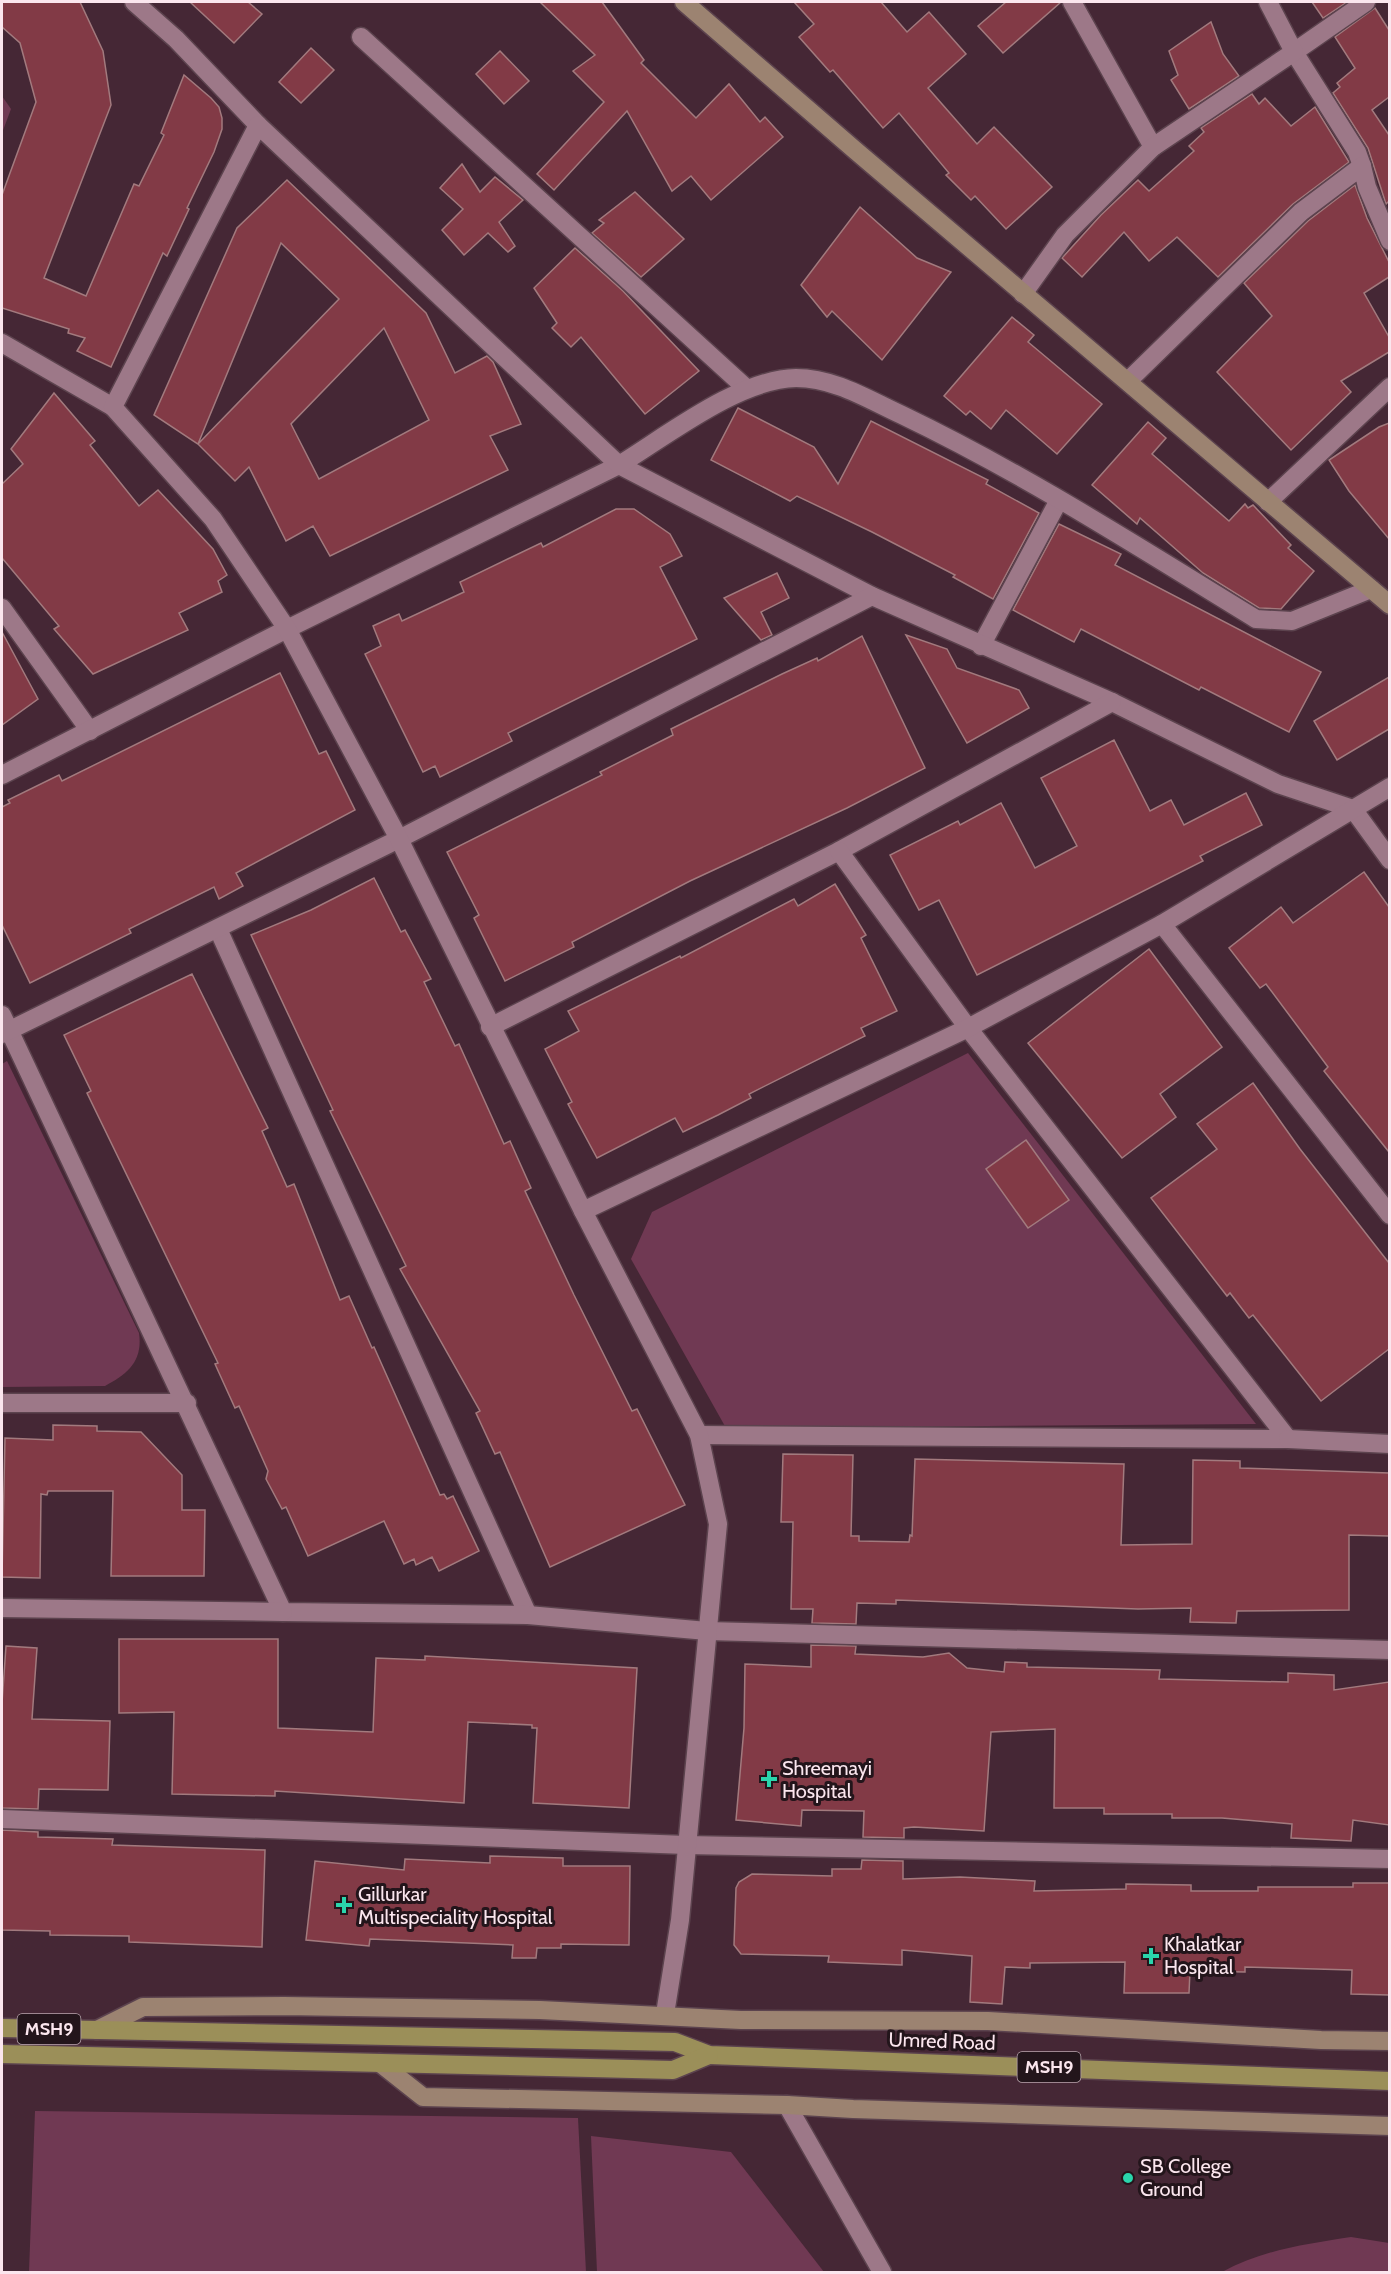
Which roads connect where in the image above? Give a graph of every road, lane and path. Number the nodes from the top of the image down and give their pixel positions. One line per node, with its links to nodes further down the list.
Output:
1 (134, 2): 8 (street)
2 (684, 2): 12 (street)
3 (1072, 2): 9 (street)
4 (1268, 2): 7 (street)
5 (1366, 2): 7 (street)
6 (361, 37): 16 (street)
7 (1294, 52): 9 (street); 10 (street)
8 (258, 125): 17 (street); 18 (street)
9 (1153, 147): 12 (street)
10 (1362, 166): 11 (street); 14 (street)
11 (1389, 241)
12 (1023, 294): 14 (street)
13 (2, 343): 17 (street)
14 (1128, 381): 20 (street)
15 (1389, 387): 20 (street)
16 (746, 388): 18 (street); 19 (street)
17 (113, 407): 25 (street)
18 (620, 465): 22 (street); 25 (street)
19 (1059, 500): 21 (street); 26 (street)
20 (1268, 502): 21 (street)
21 (1371, 589): 23 (street)
22 (872, 596): 26 (street); 32 (street)
23 (1389, 605)
24 (2, 608): 28 (street)
25 (287, 629): 28 (street); 32 (street)
26 (981, 646): 27 (street)
27 (1112, 702): 31 (street); 33 (street)
28 (90, 731): 29 (street)
29 (2, 775)
30 (1389, 787): 31 (street)
31 (1353, 809): 34 (street); 35 (street)
32 (399, 839): 36 (street); 38 (street)
33 (839, 851): 38 (street); 39 (street)
34 (1389, 860)
35 (1162, 924): 39 (street); 41 (street)
36 (218, 929): 37 (street); 49 (street)
37 (4, 1026): 43 (street)
38 (490, 1027): 40 (street)
39 (968, 1028): 40 (street); 45 (street)
40 (583, 1211): 44 (street)
41 (1389, 1215)
42 (2, 1402): 43 (street)
43 (187, 1403): 48 (street)
44 (699, 1435): 45 (street); 50 (street)
45 (1288, 1439): 46 (street)
46 (1389, 1444)
47 (2, 1608): 48 (street)
48 (283, 1612): 49 (street)
49 (528, 1615): 50 (street)
50 (707, 1631): 51 (street); 53 (street)
51 (1389, 1650)
52 (2, 1819): 53 (street)
53 (686, 1845): 54 (street); 55 (street)
54 (1389, 1859)
55 (665, 2014): 57 (street); 58 (street)
56 (2, 2028): 57 (main road, MSH9)
57 (97, 2030): 60 (main road)
58 (1389, 2041)
59 (2, 2054): 61 (main road)
60 (709, 2055): 61 (main road); 62 (main road, Umred Road / MSH9)
61 (380, 2063): 63 (street)
62 (1389, 2081)
63 (788, 2105): 64 (street); 65 (street)
64 (1389, 2126)
65 (882, 2272)

